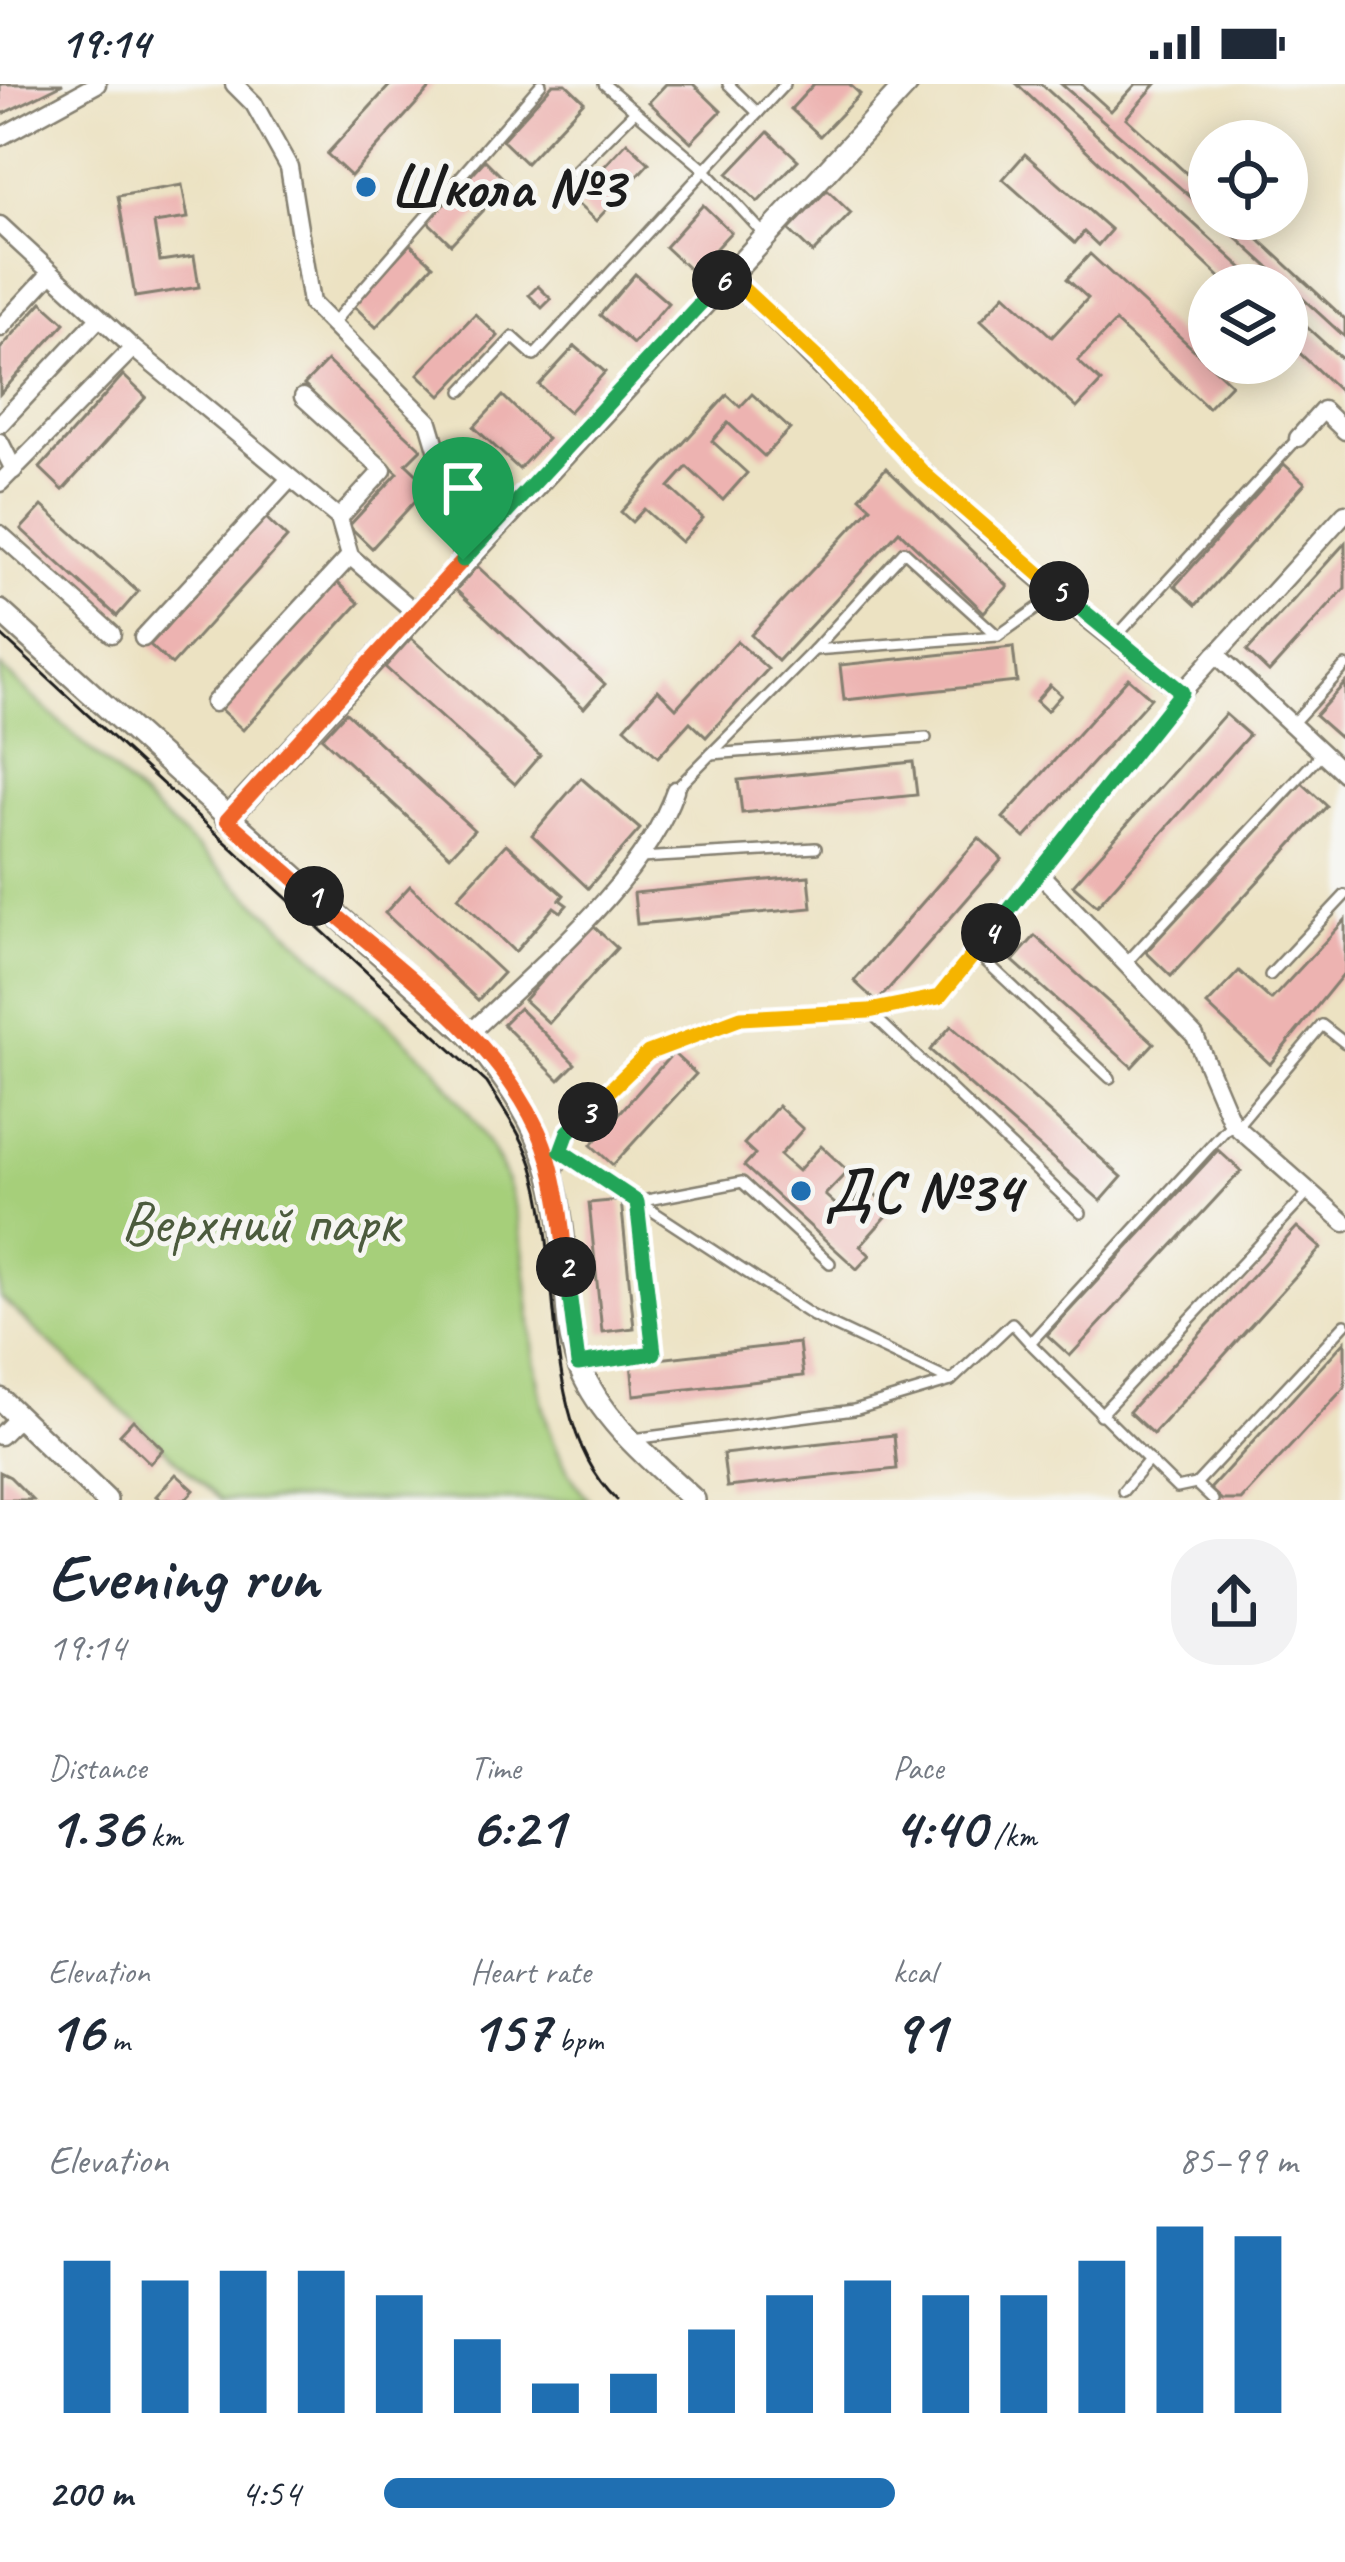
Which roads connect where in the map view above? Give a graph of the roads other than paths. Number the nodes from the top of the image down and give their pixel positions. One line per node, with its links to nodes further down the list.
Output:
1 (97, 84): 10 (street)
2 (234, 84): 18 (street)
3 (541, 84): 18 (lane)
4 (728, 84): 9 (lane)
5 (785, 84): 9 (lane)
6 (907, 84): 14 (street)
7 (610, 86): 8 (lane)
8 (635, 111): 11 (lane); 12 (lane)
9 (758, 113): 11 (lane)
10 (0, 137)
11 (705, 170): 14 (lane); 21 (lane)
12 (574, 172)
13 (0, 225): 15 (street)
14 (764, 234): 16 (street)
15 (50, 274): 17 (street); 19 (street)
16 (727, 274): 33 (street); 34 (street)
17 (99, 318): 20 (street); 23 (street)
18 (331, 324): 33 (street)
19 (0, 328)
20 (133, 348): 26 (street); 27 (street)
21 (462, 391)
22 (303, 397): 30 (street)
23 (0, 424)
24 (1345, 431): 40 (lane)
25 (0, 442): 26 (street)
26 (14, 470): 28 (street)
27 (289, 480): 30 (street); 39 (street)
28 (0, 483)
29 (1345, 513): 42 (street)
30 (339, 518): 32 (street)
31 (0, 534): 37 (street)
32 (350, 556): 35 (street); 45 (street)
33 (463, 560): 35 (street)
34 (1060, 592): 38 (lane); 40 (street)
35 (418, 608): 52 (street)
36 (0, 611): 52 (street)
37 (112, 634)
38 (998, 636): 41 (lane); 41 (lane)
39 (143, 638)
40 (1114, 639): 44 (street)
41 (814, 650): 49 (lane)
42 (1216, 654): 44 (street); 46 (lane); 50 (street)
43 (1345, 666): 46 (lane)
44 (1182, 692): 55 (street)
45 (214, 703)
46 (1292, 724): 48 (lane)
47 (926, 738): 49 (lane)
48 (1323, 752): 50 (lane); 58 (lane)
49 (711, 754): 51 (lane)
50 (1345, 773)
51 (674, 790): 54 (street)
52 (227, 820): 61 (street)
53 (816, 848): 54 (lane)
54 (635, 859): 61 (street)
55 (1040, 873): 57 (street); 58 (street)
56 (1345, 895): 59 (lane)
57 (976, 952): 60 (street); 63 (lane)
58 (1128, 962): 64 (street)
59 (1270, 975)
60 (869, 1011): 65 (street); 69 (lane)
61 (469, 1034): 66 (street)
62 (1345, 1042): 64 (lane)
63 (1110, 1078)
64 (1234, 1125): 67 (street); 73 (lane)
65 (561, 1151): 66 (street); 68 (lane)
66 (552, 1177): 74 (street)
67 (1312, 1190): 70 (street); 77 (lane)
68 (637, 1202): 71 (lane); 74 (lane); 75 (lane)
69 (1081, 1213)
70 (1345, 1222)
71 (830, 1263)
72 (1345, 1324): 82 (lane)
73 (1030, 1343): 75 (lane); 77 (lane)
74 (578, 1364): 80 (street)
75 (951, 1381): 80 (lane)
76 (0, 1399): 78 (street)
77 (1100, 1415): 81 (lane)
78 (19, 1417): 79 (street); 85 (street)
79 (0, 1436)
80 (628, 1440): 86 (street)
81 (1149, 1460): 83 (lane); 84 (lane)
82 (1196, 1484): 83 (lane); 88 (lane)
83 (1177, 1487): 87 (lane)
84 (1123, 1491)
85 (106, 1500)
86 (694, 1500)
87 (1166, 1500)
88 (1213, 1500)

